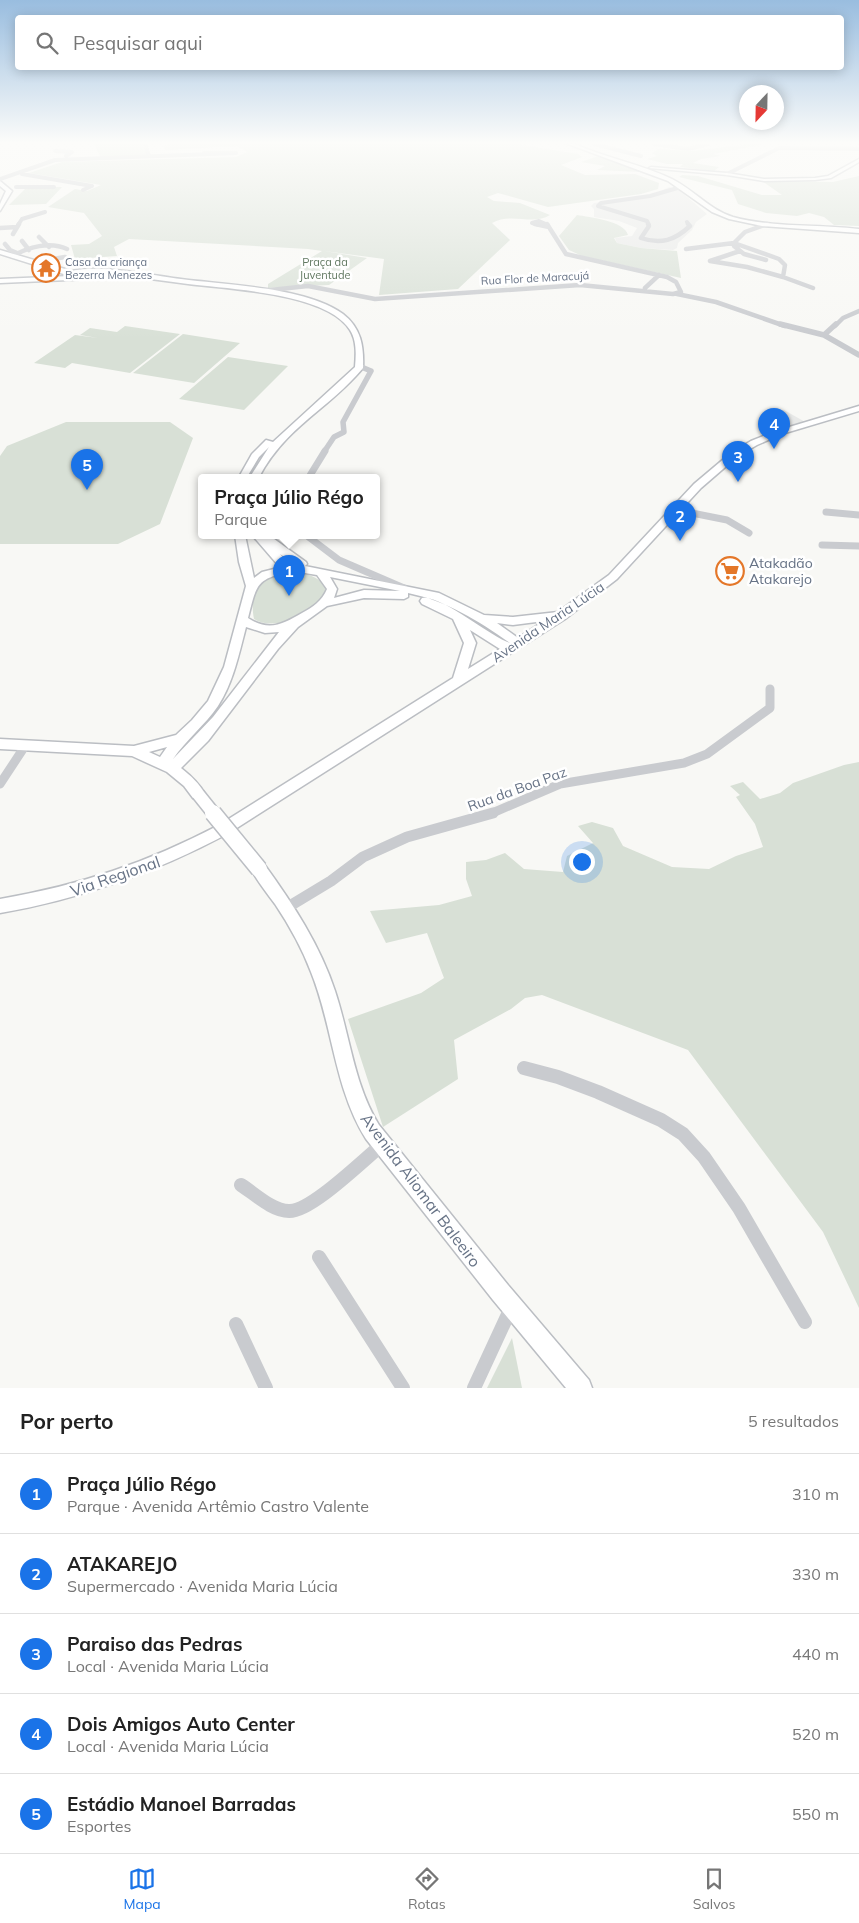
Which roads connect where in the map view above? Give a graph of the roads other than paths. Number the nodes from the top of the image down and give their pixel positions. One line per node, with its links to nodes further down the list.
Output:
1 (607, 209): 5 (street)
2 (710, 209): 6 (main road)
3 (712, 209): 10 (main road)
4 (45, 212): 7 (street)
5 (687, 222)
6 (767, 224): 10 (main road); 14 (street)
7 (16, 227): 9 (street); 11 (street)
8 (549, 227): 34 (street, Rua Flor de Maracujá)
9 (0, 228)
10 (859, 229)
11 (13, 234)
12 (39, 237): 16 (street)
13 (22, 241): 20 (street)
14 (734, 243): 19 (street); 21 (street); 25 (street)
15 (5, 244): 23 (street)
16 (49, 247): 17 (street); 18 (street)
17 (42, 248): 20 (street); 26 (street)
18 (67, 249)
19 (686, 249)
20 (29, 250): 23 (street)
21 (740, 251): 27 (street); 30 (street)
22 (0, 252): 23 (main road)
23 (15, 254): 29 (main road)
24 (64, 257): 26 (street)
25 (774, 257): 27 (street); 37 (street)
26 (50, 259): 28 (street)
27 (766, 260): 30 (street)
28 (41, 261)
29 (53, 267): 31 (main road); 33 (main road)
30 (751, 268): 37 (street)
31 (84, 270): 32 (main road); 33 (main road)
32 (98, 271): 36 (main road); 42 (main road)
33 (70, 273): 35 (main road); 38 (main road)
34 (659, 275): 40 (street); 43 (street, Rua Flor de Maracujá)
35 (78, 277): 36 (main road); 38 (main road)
36 (92, 277): 50 (main road)
37 (781, 277): 41 (street)
38 (0, 280)
39 (294, 287): 42 (street, Rua Flor de Maracujá); 43 (street, Rua Flor de Maracujá); 44 (street)
40 (645, 288)
41 (813, 288)
42 (261, 291): 44 (main road)
43 (677, 294): 46 (street)
44 (288, 296): 48 (main road)
45 (859, 311): 46 (street)
46 (824, 335): 47 (street)
47 (859, 355)
48 (359, 367): 51 (main road); 52 (street)
49 (859, 408): 53 (main road, Avenida Maria Lúcia)
50 (244, 474)
51 (257, 474)
52 (311, 474)
53 (676, 510): 56 (street); 68 (main road, Avenida Maria Lúcia)
54 (826, 512): 55 (street)
55 (859, 515)
56 (749, 533)
57 (241, 539): 65 (main road)
58 (260, 539): 63 (main road)
59 (269, 539): 64 (main road)
60 (310, 539): 66 (street)
61 (822, 545): 62 (street)
62 (859, 546)
63 (293, 568): 64 (main road); 65 (main road)
64 (317, 571): 66 (main road); 67 (main road)
65 (251, 586): 71 (main road)
66 (404, 588): 70 (main road)
67 (326, 603): 69 (main road); 72 (main road)
68 (561, 616): 70 (main road); 73 (main road, Avenida Maria Lúcia)
69 (458, 617): 73 (main road); 74 (main road)
70 (480, 618): 73 (main road)
71 (242, 619): 72 (main road); 76 (main road)
72 (290, 626): 80 (main road)
73 (514, 646): 74 (main road, Avenida Maria Lúcia)
74 (458, 682): 84 (main road, Avenida Maria Lúcia)
75 (770, 689): 86 (street, Rua da Boa Paz)
76 (180, 739): 79 (main road); 81 (main road)
77 (0, 744): 78 (main road, Avenida Aliomar Baleeiro)
78 (25, 746): 79 (main road, Avenida Aliomar Baleeiro); 83 (street)
79 (134, 751): 81 (main road, Avenida Aliomar Baleeiro)
80 (192, 752): 81 (main road); 82 (main road)
81 (168, 766): 82 (main road, Avenida Aliomar Baleeiro)
82 (189, 782): 86 (main road, Avenida Aliomar Baleeiro, bridge)
83 (0, 784)
84 (224, 829): 85 (main road, Via Regional)
85 (0, 906)
86 (288, 907): 88 (main road, Avenida Aliomar Baleeiro)
87 (524, 1068): 92 (street)
88 (382, 1144): 89 (street); 91 (main road, Avenida Aliomar Baleeiro)
89 (241, 1185)
90 (319, 1257): 95 (street)
91 (511, 1308): 96 (street); 97 (main road, Avenida Aliomar Baleeiro)
92 (806, 1322)
93 (236, 1324): 94 (street)
94 (266, 1388)
95 (403, 1388)
96 (474, 1388)
97 (581, 1388)

